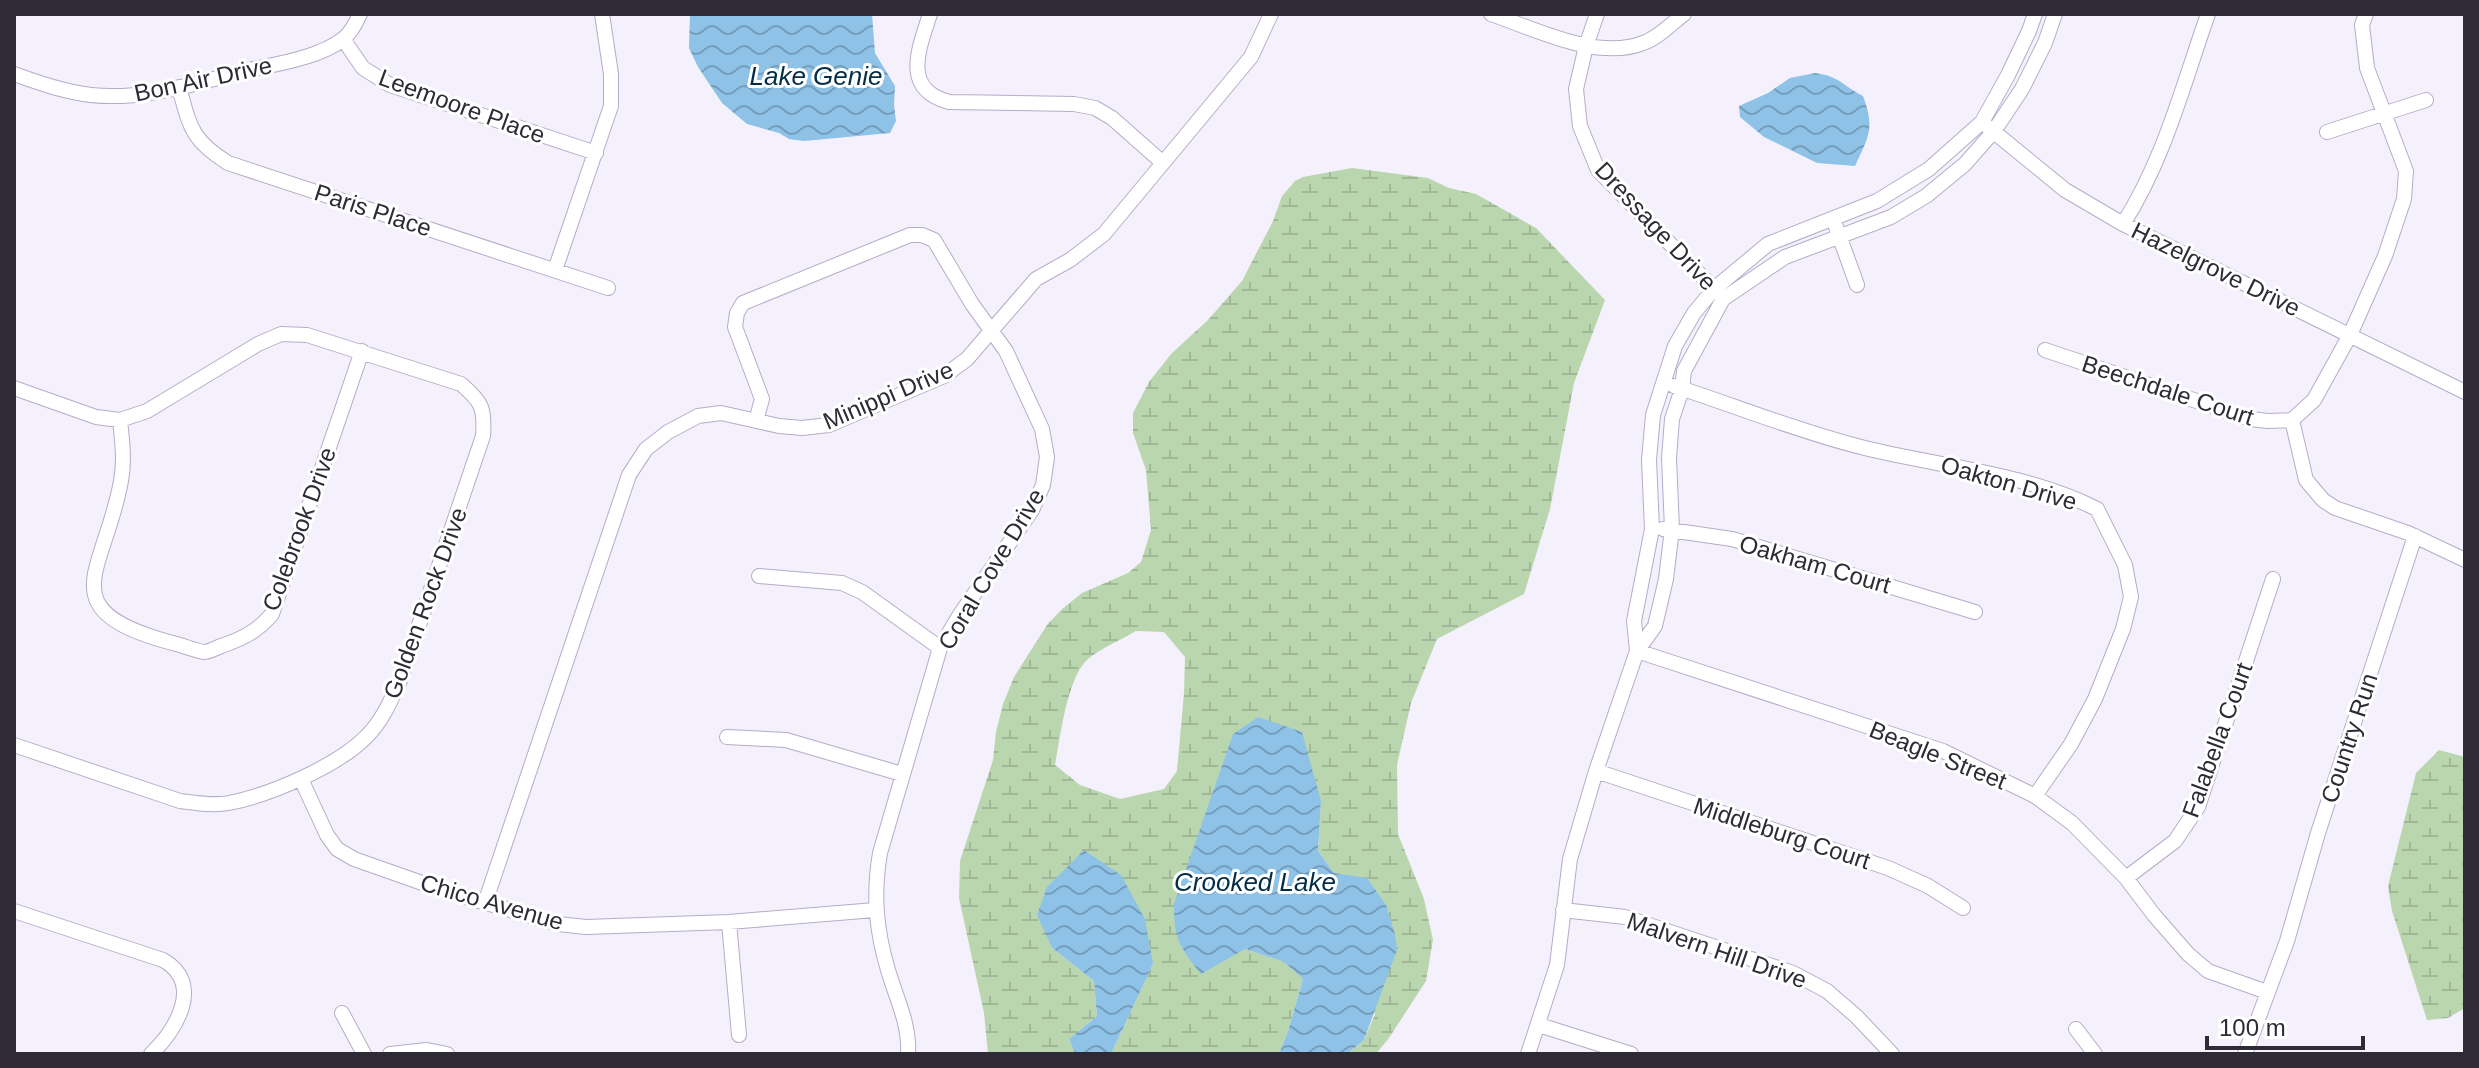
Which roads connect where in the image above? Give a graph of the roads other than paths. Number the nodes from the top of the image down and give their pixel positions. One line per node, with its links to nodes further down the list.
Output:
1 (360, 14): 12 (street)
2 (602, 14): 20 (street)
3 (930, 14): 21 (street)
4 (1491, 14): 13 (street)
5 (1597, 14): 13 (street, Dressage Drive)
6 (1684, 14): 13 (street)
7 (2035, 14): 18 (street)
8 (2055, 14): 18 (street)
9 (2208, 14): 23 (street)
10 (2366, 14): 17 (street)
11 (1267, 15): 21 (street, Minippi Drive)
12 (343, 39): 15 (street, Bon Air Drive); 20 (street, Leemoore Place)
13 (1586, 46): 28 (street, Dressage Drive)
14 (14, 74): 15 (street, Bon Air Drive)
15 (179, 87): 25 (street, Paris Place)
16 (2426, 100): 17 (street)
17 (2383, 114): 19 (street); 30 (street)
18 (1988, 127): 22 (street); 23 (street, Hazelgrove Drive); 24 (street)
19 (2327, 132)
20 (596, 153): 25 (street)
21 (1163, 163): 29 (street, Minippi Drive)
22 (1833, 219): 24 (street); 28 (street)
23 (2123, 224): 30 (street, Hazelgrove Drive)
24 (1839, 235): 26 (street); 28 (street)
25 (555, 270): 27 (street, Paris Place)
26 (1857, 285)
27 (608, 288)
28 (1718, 294): 33 (street); 35 (street)
29 (993, 331): 39 (street, Minippi Drive); 39 (street, Coral Cove Drive); 47 (street, Coral Cove Drive)
30 (2350, 335): 36 (street, Hazelgrove Drive); 38 (street)
31 (2045, 350): 38 (street, Beechdale Court)
32 (362, 351): 37 (street); 37 (street, Colebrook Drive); 53 (street, Golden Rock Drive)
33 (1662, 382): 35 (street, Oakton Drive); 40 (street)
34 (14, 388): 37 (street)
35 (1682, 389): 41 (street); 54 (street, Oakton Drive)
36 (2465, 392)
37 (120, 420)
38 (2292, 420): 42 (street)
39 (756, 421): 56 (street, Minippi Drive)
40 (1652, 529): 41 (street, Oakham Court); 48 (street)
41 (1672, 529): 46 (street, Oakham Court); 48 (street)
42 (2415, 536): 43 (street); 62 (street, Country Run)
43 (2465, 560)
44 (759, 576): 47 (street)
45 (2273, 579): 55 (street, Falabella Court)
46 (1975, 612)
47 (940, 648): 52 (street, Coral Cove Drive)
48 (1637, 651): 51 (street); 54 (street, Beagle Street)
49 (727, 737): 52 (street)
50 (14, 745): 53 (street, Golden Rock Drive)
51 (1596, 771): 57 (street, Middleburg Court); 59 (street)
52 (902, 774): 58 (street, Coral Cove Drive)
53 (301, 779): 56 (street, Chico Avenue)
54 (2035, 796): 55 (street, Beagle Street)
55 (2126, 878): 62 (street, Beagle Street)
56 (485, 903): 61 (street, Chico Avenue)
57 (1963, 908)
58 (875, 910): 61 (street, Chico Avenue); 71 (street, Coral Cove Drive)
59 (1563, 910): 64 (street); 74 (street, Malvern Hill Drive)
60 (14, 911): 67 (street)
61 (729, 922): 66 (street)
62 (2267, 992): 76 (street, Country Run)
63 (342, 1013): 68 (street)
64 (1539, 1025): 72 (street); 73 (street)
65 (2076, 1029): 75 (street)
66 (739, 1035)
67 (151, 1054)
68 (364, 1054)
69 (390, 1054): 70 (street)
70 (447, 1054)
71 (908, 1054)
72 (1528, 1054)
73 (1631, 1054)
74 (1892, 1054)
75 (2095, 1054)
76 (2245, 1054)

